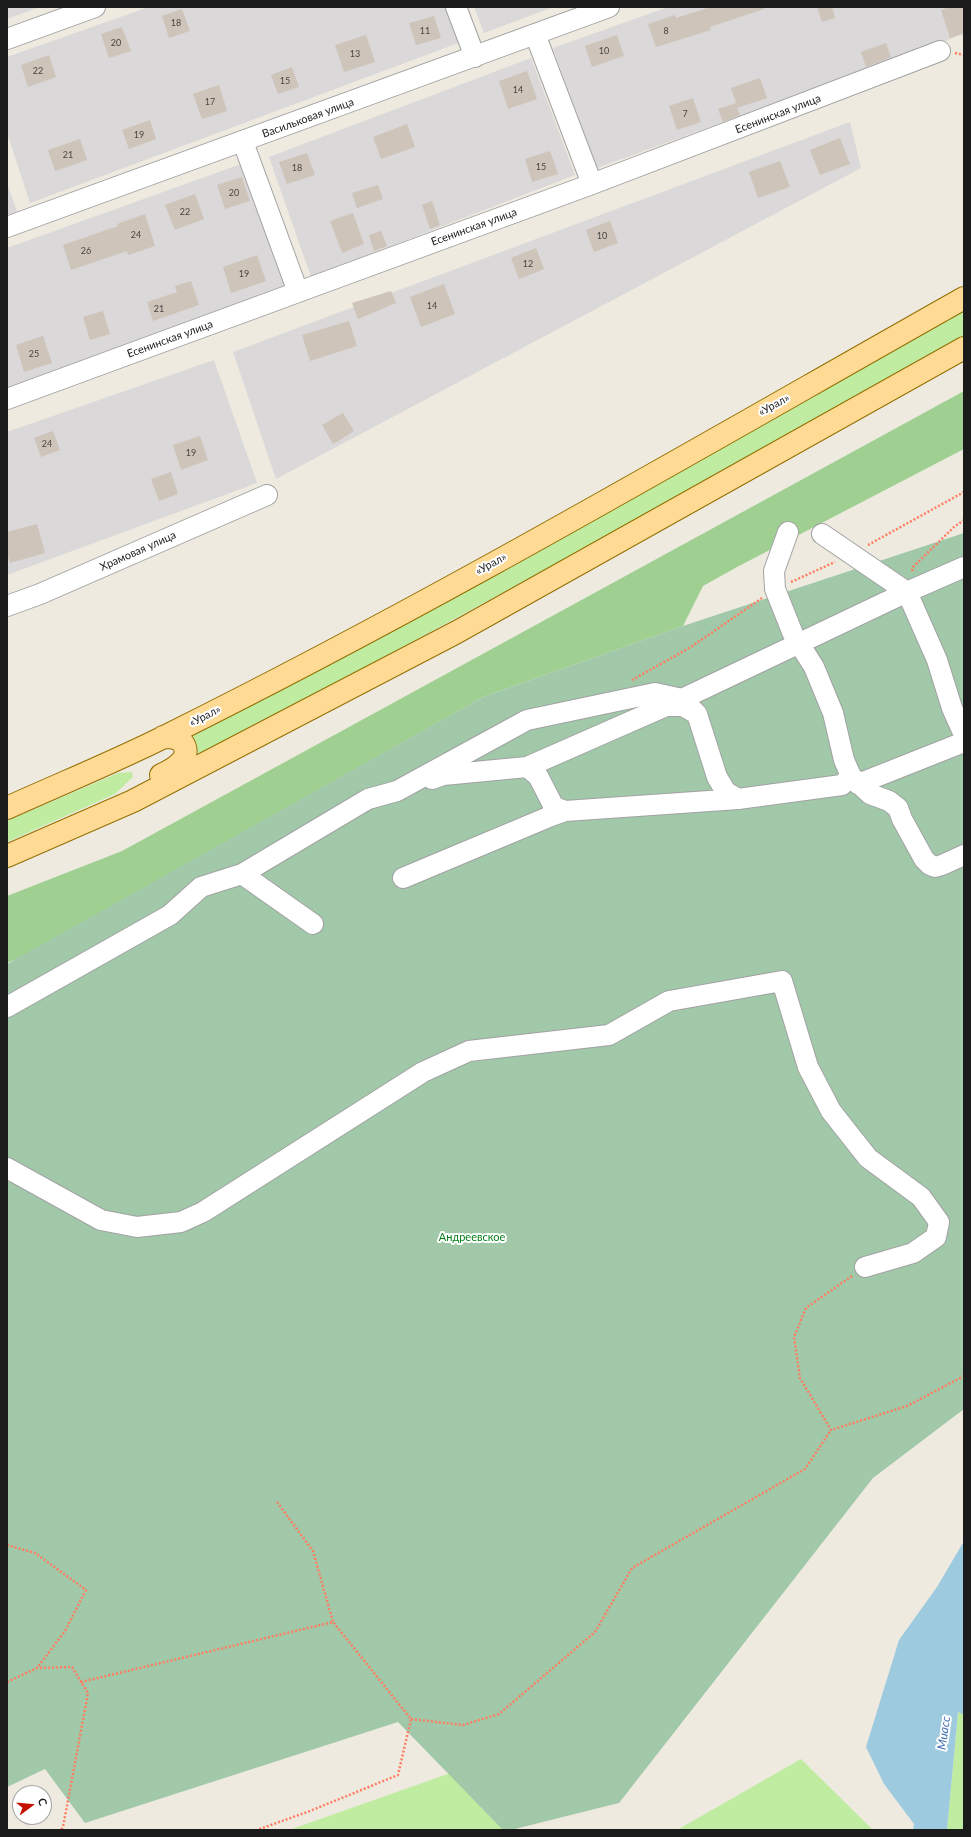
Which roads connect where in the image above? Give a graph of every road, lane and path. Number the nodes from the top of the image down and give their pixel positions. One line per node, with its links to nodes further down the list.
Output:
1 (95, 7): 5 (street)
2 (456, 7): 7 (street)
3 (609, 7): 4 (street, Васильковая улица)
4 (535, 34): 7 (street, Васильковая улица); 9 (street)
5 (7, 39)
6 (940, 51): 9 (street, Есенинская улица)
7 (475, 57): 8 (street, Васильковая улица)
8 (243, 142): 10 (street, Васильковая улица); 11 (street)
9 (592, 184): 11 (street, Есенинская улица)
10 (7, 227)
11 (298, 292): 14 (street, Есенинская улица)
12 (964, 298): 30 (main road, «Урал»)
13 (964, 348): 38 (main road)
14 (7, 399)
15 (964, 492): 20 (path)
16 (267, 495): 24 (street, Храмовая улица)
17 (964, 520): 23 (path)
18 (788, 532): 22 (street)
19 (822, 534): 20 (street)
20 (851, 554): 22 (path); 23 (street)
21 (964, 567): 23 (street)
22 (775, 589): 25 (street); 26 (path)
23 (907, 592): 25 (street); 29 (street)
24 (7, 606)
25 (799, 643): 27 (street); 33 (street)
26 (630, 681)
27 (682, 699): 28 (street); 34 (street)
28 (696, 714): 32 (street); 35 (street)
29 (964, 735)
30 (163, 737): 36 (main road, «Урал»); 38 (main road)
31 (964, 742): 33 (street)
32 (528, 767): 34 (street); 37 (street)
33 (854, 780): 35 (street); 39 (street)
34 (397, 791): 41 (street)
35 (738, 799): 37 (street)
36 (7, 808)
37 (556, 811): 42 (street)
38 (46, 839): 40 (main road)
39 (964, 855)
40 (7, 856)
41 (242, 874): 43 (street); 44 (street)
42 (403, 878)
43 (313, 924)
44 (7, 1007)
45 (7, 1168): 46 (street)
46 (865, 1267): 48 (path)
47 (964, 1376): 48 (path)
48 (831, 1430): 55 (path)
49 (277, 1502): 51 (path)
50 (7, 1544): 52 (path)
51 (333, 1622): 54 (path); 55 (path)
52 (38, 1668): 53 (path); 54 (path)
53 (7, 1682)
54 (81, 1682): 56 (path)
55 (411, 1719): 57 (path)
56 (61, 1830)
57 (257, 1830)

